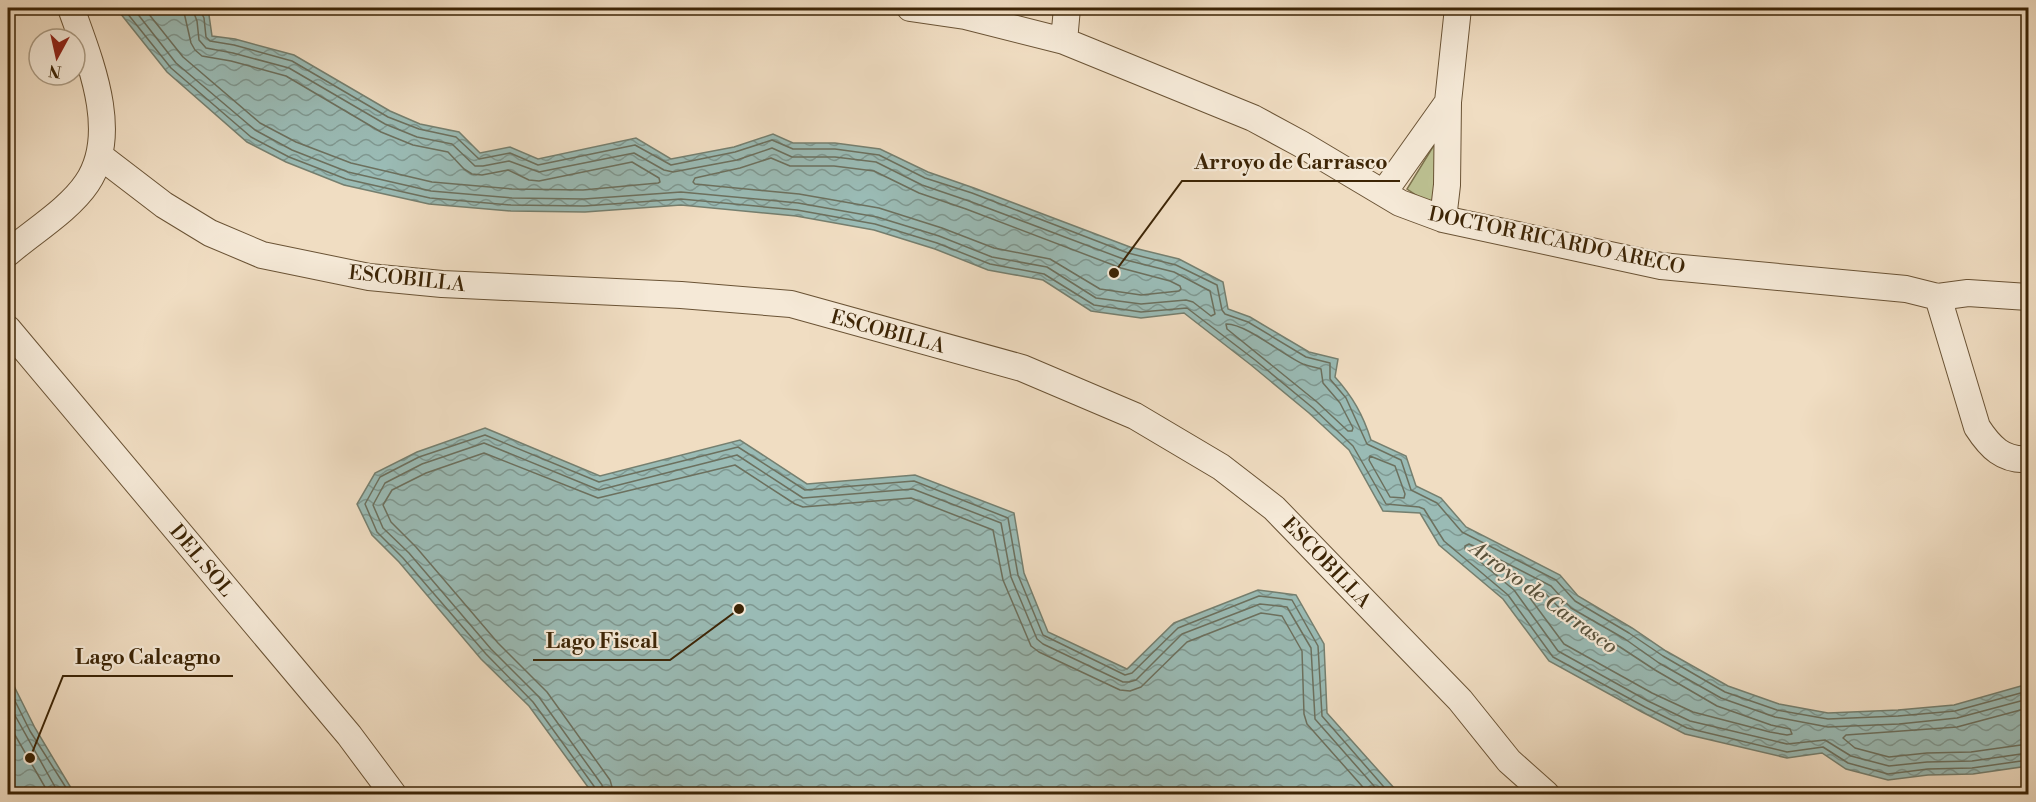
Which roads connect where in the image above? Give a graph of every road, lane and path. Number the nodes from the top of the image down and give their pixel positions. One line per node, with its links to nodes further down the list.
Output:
1 (71, 8): 7 (street)
2 (910, 8): 5 (street, DOCTOR RICARDO ARECO)
3 (1067, 8): 5 (street)
4 (1458, 8): 6 (street)
5 (1064, 41): 8 (street, DOCTOR RICARDO ARECO)
6 (1448, 102): 8 (street); 9 (street)
7 (100, 156): 10 (street); 16 (street, ESCOBILLA)
8 (1384, 192): 9 (street, DOCTOR RICARDO ARECO)
9 (1443, 219): 11 (street, DOCTOR RICARDO ARECO)
10 (8, 253)
11 (1938, 297): 12 (street, DOCTOR RICARDO ARECO); 14 (street)
12 (2028, 297)
13 (8, 329): 15 (street, DEL SOL)
14 (2028, 459)
15 (393, 795)
16 (1546, 795)

